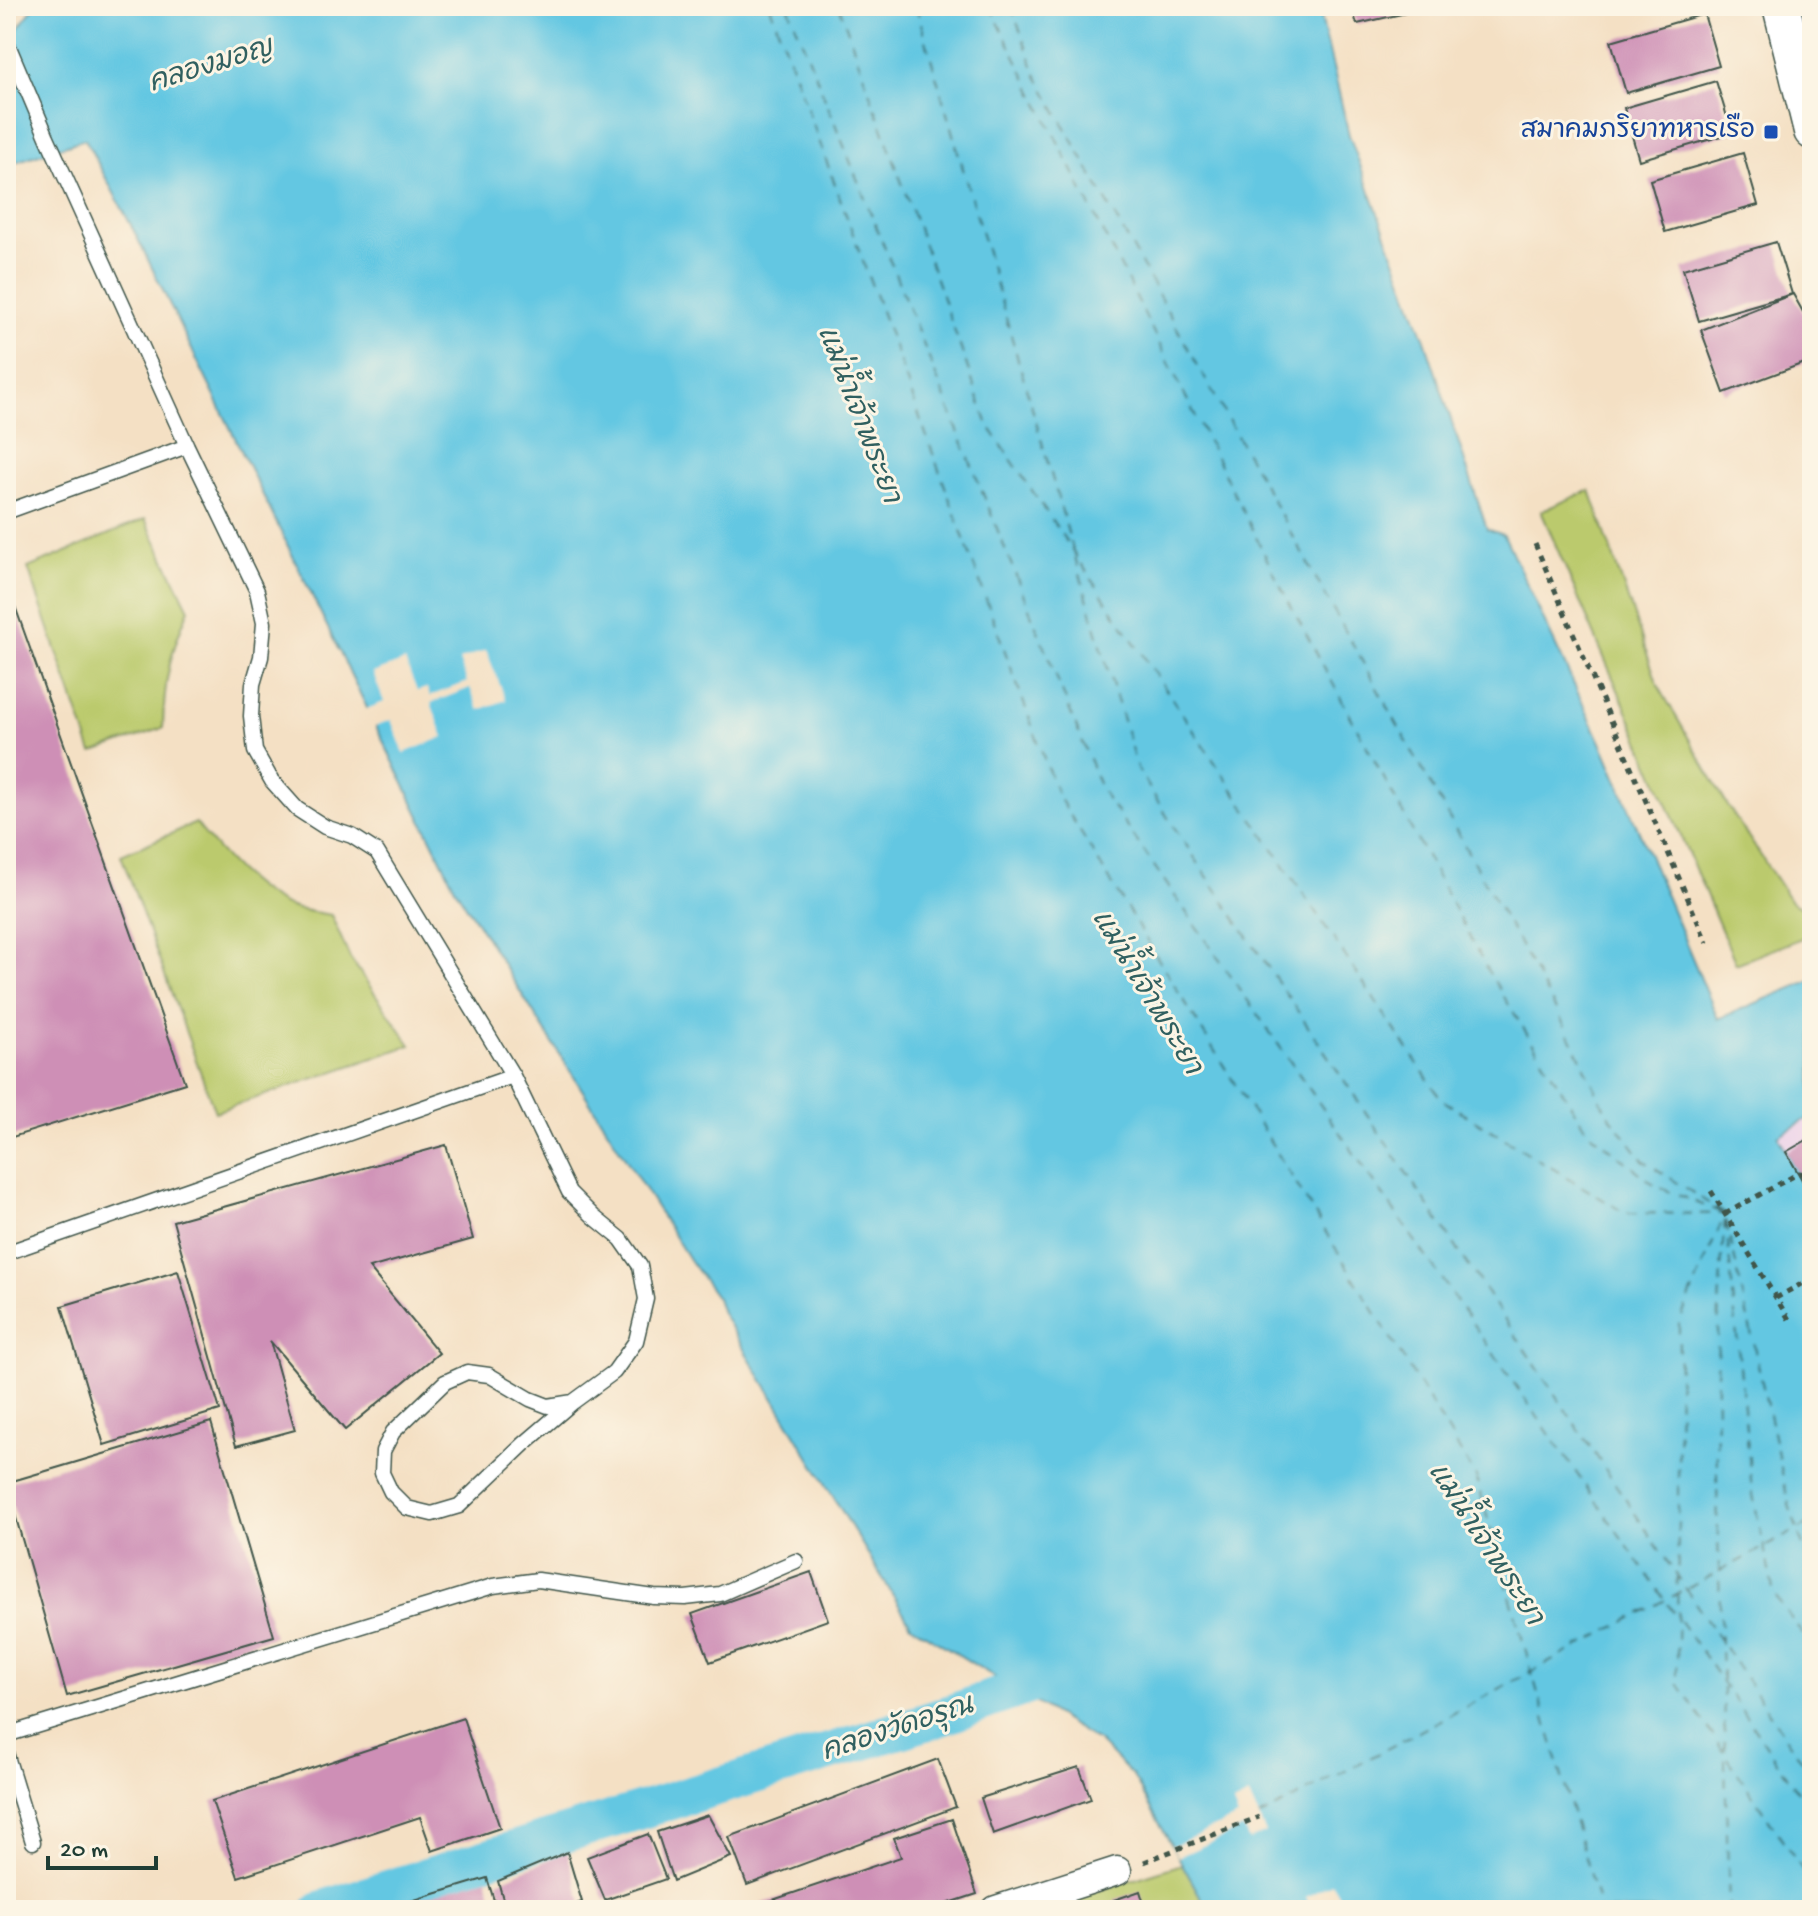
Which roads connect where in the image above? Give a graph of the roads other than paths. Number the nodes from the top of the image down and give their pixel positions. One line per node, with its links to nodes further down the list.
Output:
1 (1781, 6): 3 (street)
2 (6, 40): 4 (lane)
3 (1812, 131)
4 (187, 446): 5 (lane); 6 (lane)
5 (6, 512)
6 (513, 1076): 7 (lane); 8 (lane)
7 (6, 1253)
8 (573, 1402): 8 (lane)
9 (796, 1561): 10 (lane)
10 (6, 1735)
11 (6, 1753): 12 (lane)
12 (33, 1842)
13 (1117, 1871): 14 (street)
14 (996, 1910)

